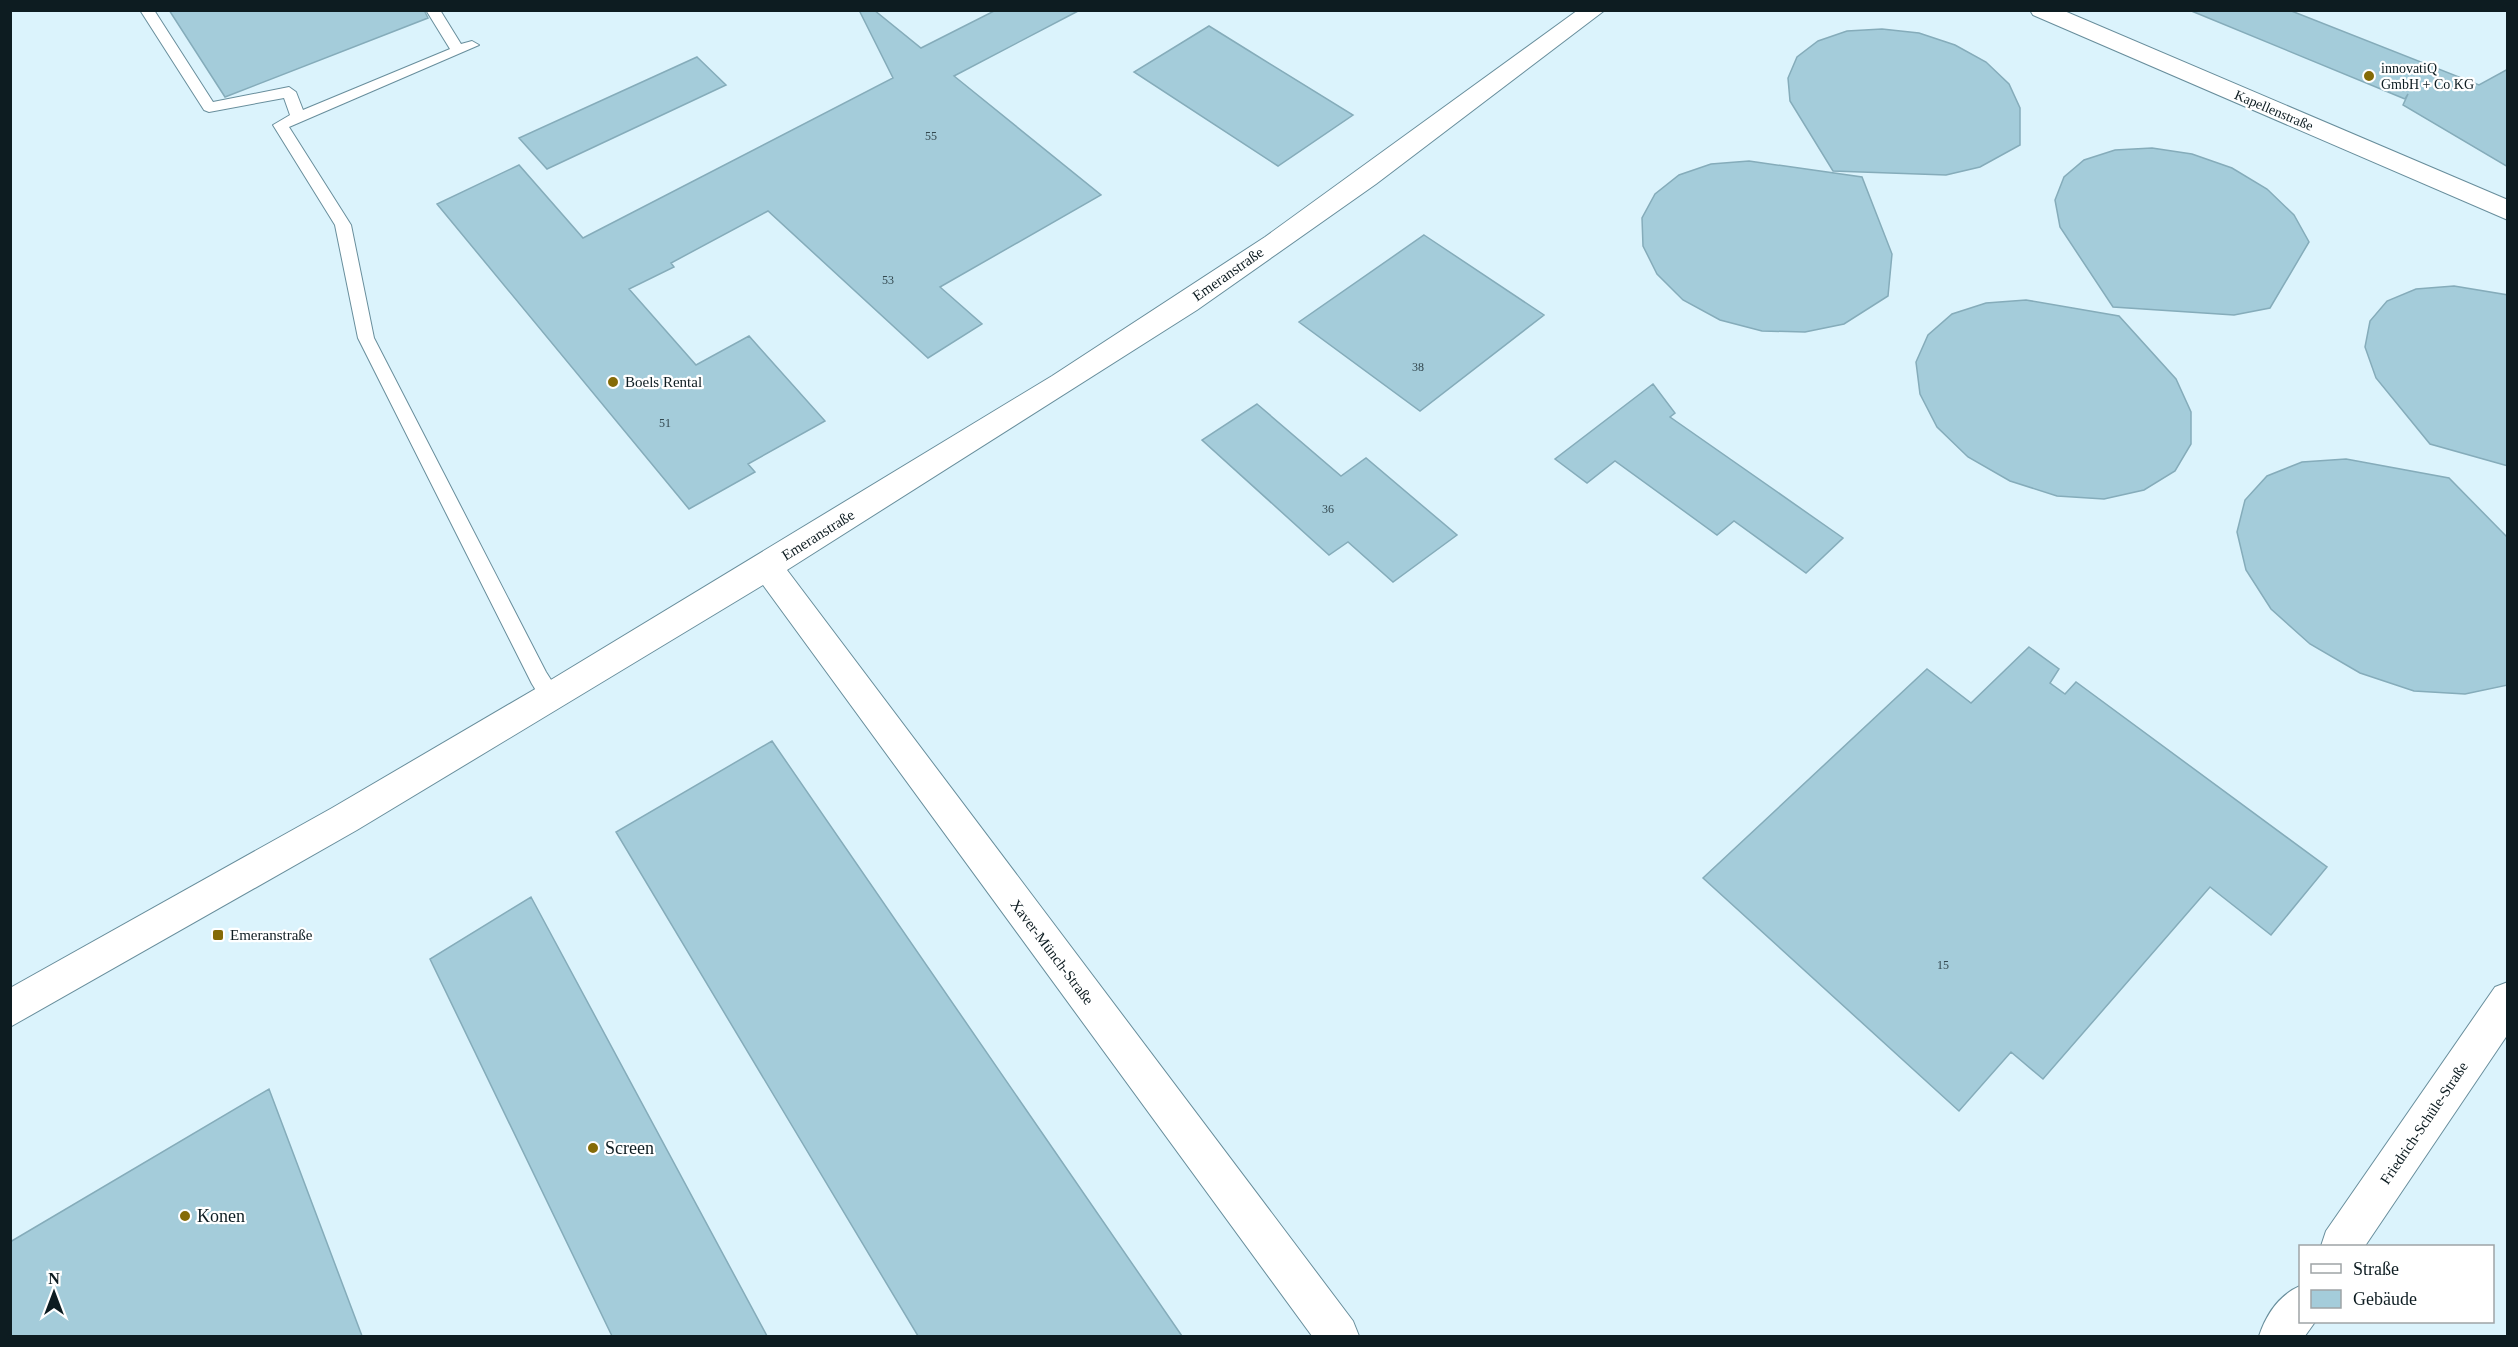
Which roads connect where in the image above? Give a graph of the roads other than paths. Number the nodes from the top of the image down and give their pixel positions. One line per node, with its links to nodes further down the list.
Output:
1 (147, 10): 5 (lane)
2 (433, 10): 5 (lane)
3 (1594, 10): 7 (street, Emeranstraße)
4 (2040, 10): 6 (street, Kapellenstraße)
5 (298, 117): 8 (lane)
6 (2508, 211)
7 (767, 567): 8 (street, Emeranstraße); 13 (street, Xaver-Münch-Straße)
8 (552, 697): 10 (street, Emeranstraße)
9 (2508, 1000): 11 (street, Friedrich-Schüle-Straße)
10 (10, 1010)
11 (2342, 1245)
12 (2299, 1310): 14 (street)
13 (1338, 1336)
14 (2280, 1336)

